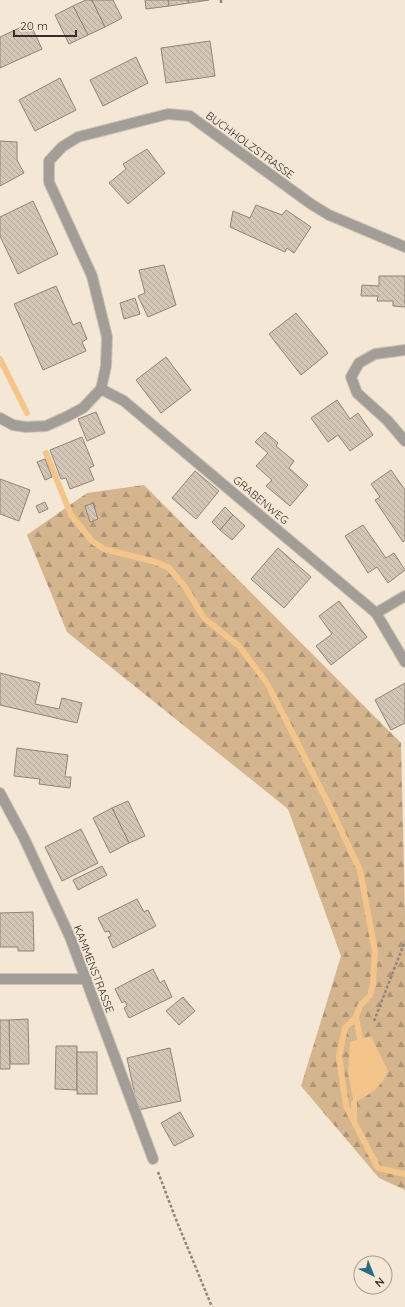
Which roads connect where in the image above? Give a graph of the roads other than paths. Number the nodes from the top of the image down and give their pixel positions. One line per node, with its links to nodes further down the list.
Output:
1 (405, 247): 3 (street, BUCHHOLZSTRASSE)
2 (405, 350): 5 (street)
3 (101, 390): 4 (street); 7 (street, GRABENWEG)
4 (0, 420)
5 (405, 441)
6 (405, 596): 7 (street)
7 (376, 613): 8 (street, GRABENWEG)
8 (405, 662)
9 (0, 793): 11 (street, KAMMENSTRASSE)
10 (0, 979): 11 (street)
11 (86, 979): 12 (street, KAMMENSTRASSE)
12 (153, 1159)

